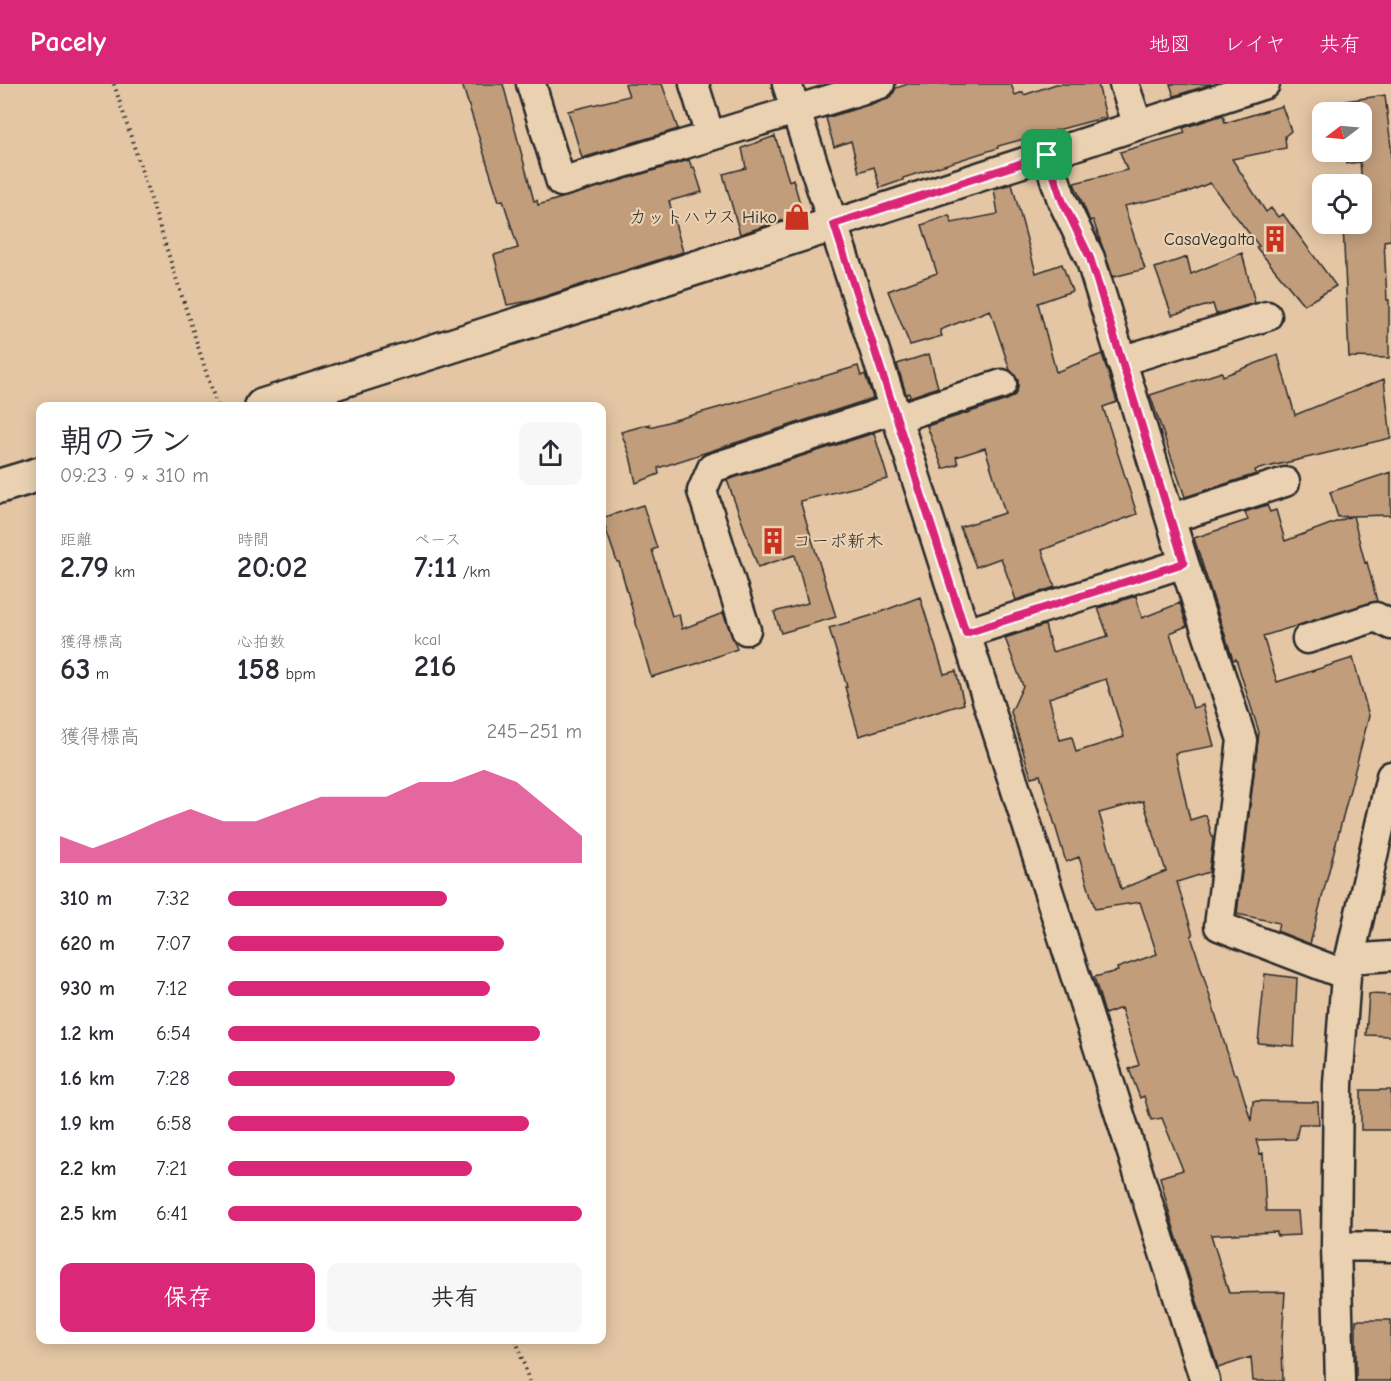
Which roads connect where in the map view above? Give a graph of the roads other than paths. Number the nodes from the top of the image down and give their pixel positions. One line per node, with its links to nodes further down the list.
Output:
1 (531, 84): 8 (street)
2 (694, 84): 8 (street)
3 (880, 84): 6 (street)
4 (1124, 84): 7 (street)
5 (1265, 84): 7 (street)
6 (791, 97): 8 (street); 10 (street)
7 (1138, 125): 9 (street)
8 (710, 136)
9 (1047, 155): 10 (street); 12 (street)
10 (834, 224): 14 (street); 15 (street)
11 (1267, 316): 12 (street)
12 (1121, 362): 19 (street)
13 (1002, 384): 15 (street)
14 (275, 402)
15 (896, 414): 22 (street); 23 (street)
16 (36, 475): 18 (street)
17 (1285, 482): 19 (street)
18 (0, 486)
19 (1172, 518): 20 (street)
20 (1184, 563): 23 (street); 27 (street)
21 (1391, 625): 24 (street)
22 (746, 630)
23 (966, 633): 30 (street)
24 (1307, 639)
25 (1391, 776): 27 (street)
26 (1391, 956): 27 (street)
27 (1348, 967): 28 (street)
28 (1336, 1246): 29 (street); 31 (street)
29 (1391, 1247)
30 (1205, 1381)
31 (1340, 1381)

